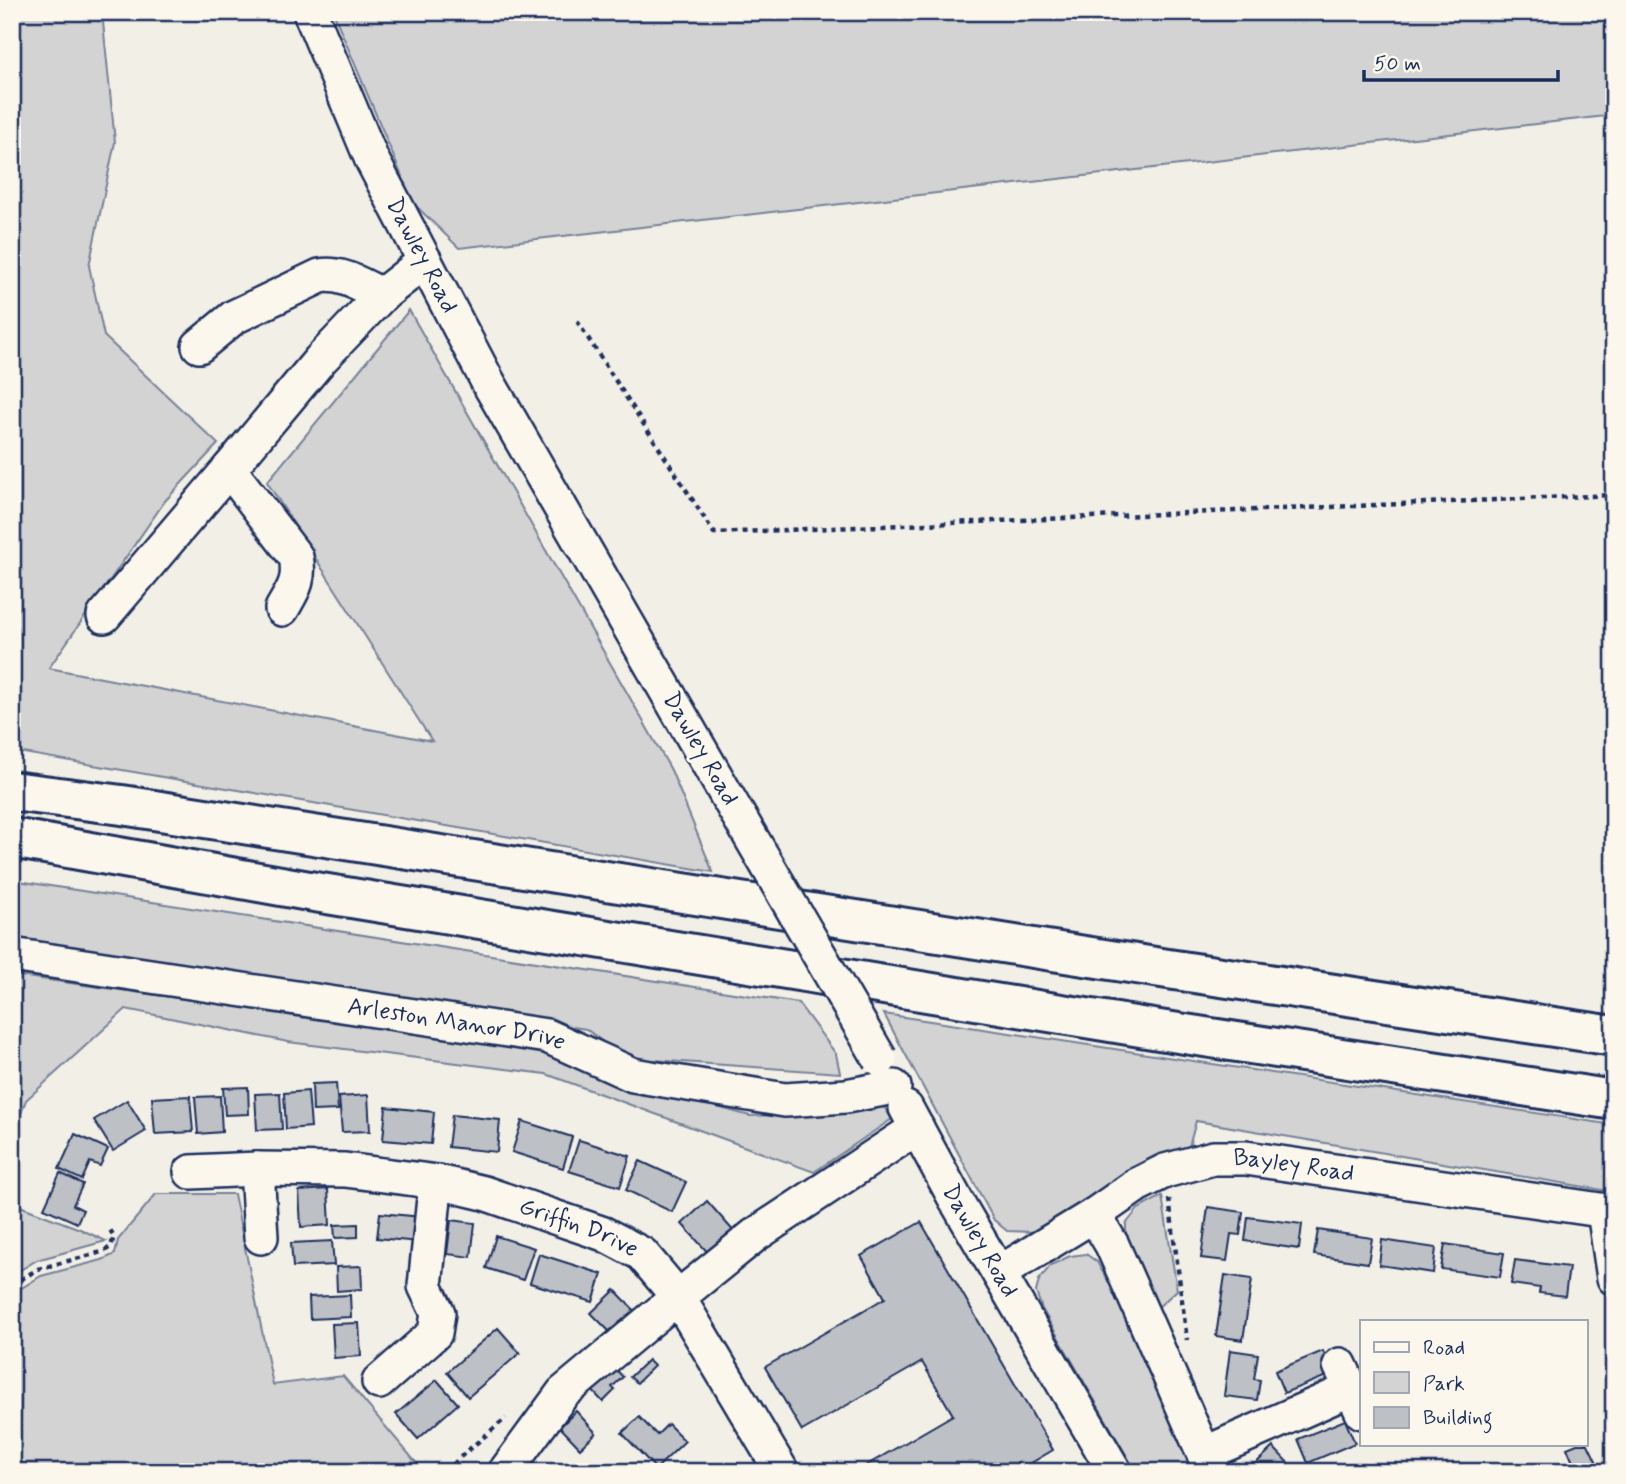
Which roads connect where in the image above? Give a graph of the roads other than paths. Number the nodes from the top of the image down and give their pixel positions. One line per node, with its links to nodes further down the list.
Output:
1 (310, 12): 2 (street, Dawley Road)
2 (425, 261): 3 (street); 14 (street, Dawley Road, bridge)
3 (382, 295): 4 (street); 5 (street)
4 (199, 346)
5 (229, 469): 6 (street); 7 (street)
6 (282, 609)
7 (104, 616)
8 (12, 780): 10 (highway)
9 (12, 791): 10 (highway)
10 (122, 805): 13 (highway)
11 (12, 838): 15 (highway)
12 (12, 955): 14 (street, Arleston Manor Drive)
13 (1614, 1036)
14 (887, 1073): 16 (street, Dawley Road)
15 (1614, 1100)
16 (917, 1128): 23 (street, Dawley Road); 25 (street)
17 (257, 1169): 18 (street, Griffin Drive); 19 (street, Griffin Drive); 22 (street)
18 (191, 1172)
19 (438, 1182): 25 (street, Griffin Drive); 26 (street)
20 (1609, 1211): 21 (street, Bayley Road); 24 (street)
21 (1094, 1215): 23 (street, Bayley Road); 28 (street)
22 (261, 1237)
23 (999, 1273): 31 (street, Dawley Road)
24 (1614, 1278)
25 (678, 1297): 29 (street); 30 (street, Griffin Drive)
26 (379, 1382)
27 (1351, 1389): 28 (street)
28 (1209, 1463)
29 (504, 1471)
30 (782, 1472)
31 (1115, 1472)

